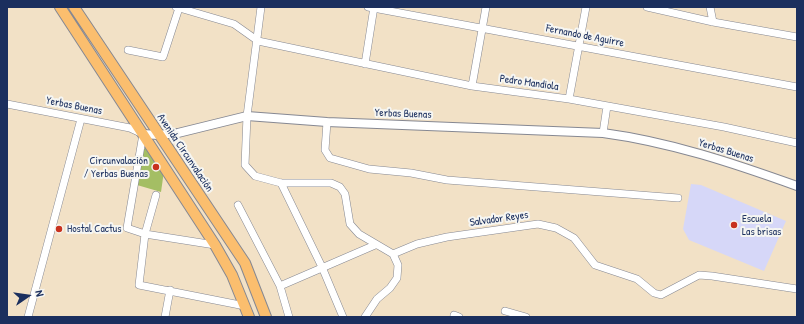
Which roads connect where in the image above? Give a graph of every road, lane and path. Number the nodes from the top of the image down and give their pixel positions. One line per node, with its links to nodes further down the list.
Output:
1 (60, 7): 26 (main road)
2 (74, 7): 27 (main road, Avenida Circunvalación)
3 (178, 7): 13 (street); 15 (street)
4 (261, 7): 13 (street)
5 (372, 7): 11 (street, Fernando de Aguirre); 16 (street)
6 (486, 7): 11 (street)
7 (586, 7): 14 (street)
8 (647, 7): 10 (street)
9 (710, 7): 10 (street)
10 (713, 22): 12 (street)
11 (482, 28): 14 (street, Fernando de Aguirre); 17 (street)
12 (797, 37)
13 (258, 41): 16 (street, Pedro Mandiola); 22 (street)
14 (578, 46): 18 (street, Fernando de Aguirre); 19 (street)
15 (128, 50)
16 (365, 64): 17 (street, Pedro Mandiola)
17 (472, 86): 19 (street, Pedro Mandiola)
18 (797, 87)
19 (569, 100): 21 (street, Pedro Mandiola)
20 (7, 104): 23 (street, Yerbas Buenas)
21 (607, 106): 25 (street); 28 (street, Pedro Mandiola)
22 (247, 116): 24 (street, Yerbas Buenas); 27 (street, Yerbas Buenas); 29 (street)
23 (81, 119): 26 (street, Yerbas Buenas); 44 (street)
24 (327, 122): 25 (street, Yerbas Buenas); 32 (street)
25 (603, 133): 30 (street, Yerbas Buenas)
26 (143, 134): 27 (street, Yerbas Buenas); 34 (street); 35 (main road)
27 (158, 135): 47 (main road, Avenida Circunvalación)
28 (797, 143)
29 (281, 183): 36 (street); 38 (street)
30 (797, 186)
31 (156, 195): 34 (street)
32 (678, 198)
33 (238, 205): 39 (street)
34 (145, 234): 35 (street); 41 (street)
35 (215, 245): 42 (main road)
36 (375, 245): 37 (street); 38 (street)
37 (393, 254): 40 (street, Salvador Reyes); 50 (street)
38 (322, 267): 39 (street); 49 (street)
39 (280, 286): 48 (street)
40 (797, 289)
41 (170, 290): 42 (street); 45 (street)
42 (245, 306): 46 (main road)
43 (505, 311): 51 (street)
44 (30, 317)
45 (165, 317)
46 (249, 317)
47 (266, 317)
48 (289, 317)
49 (343, 317)
50 (366, 317)
51 (526, 317)

